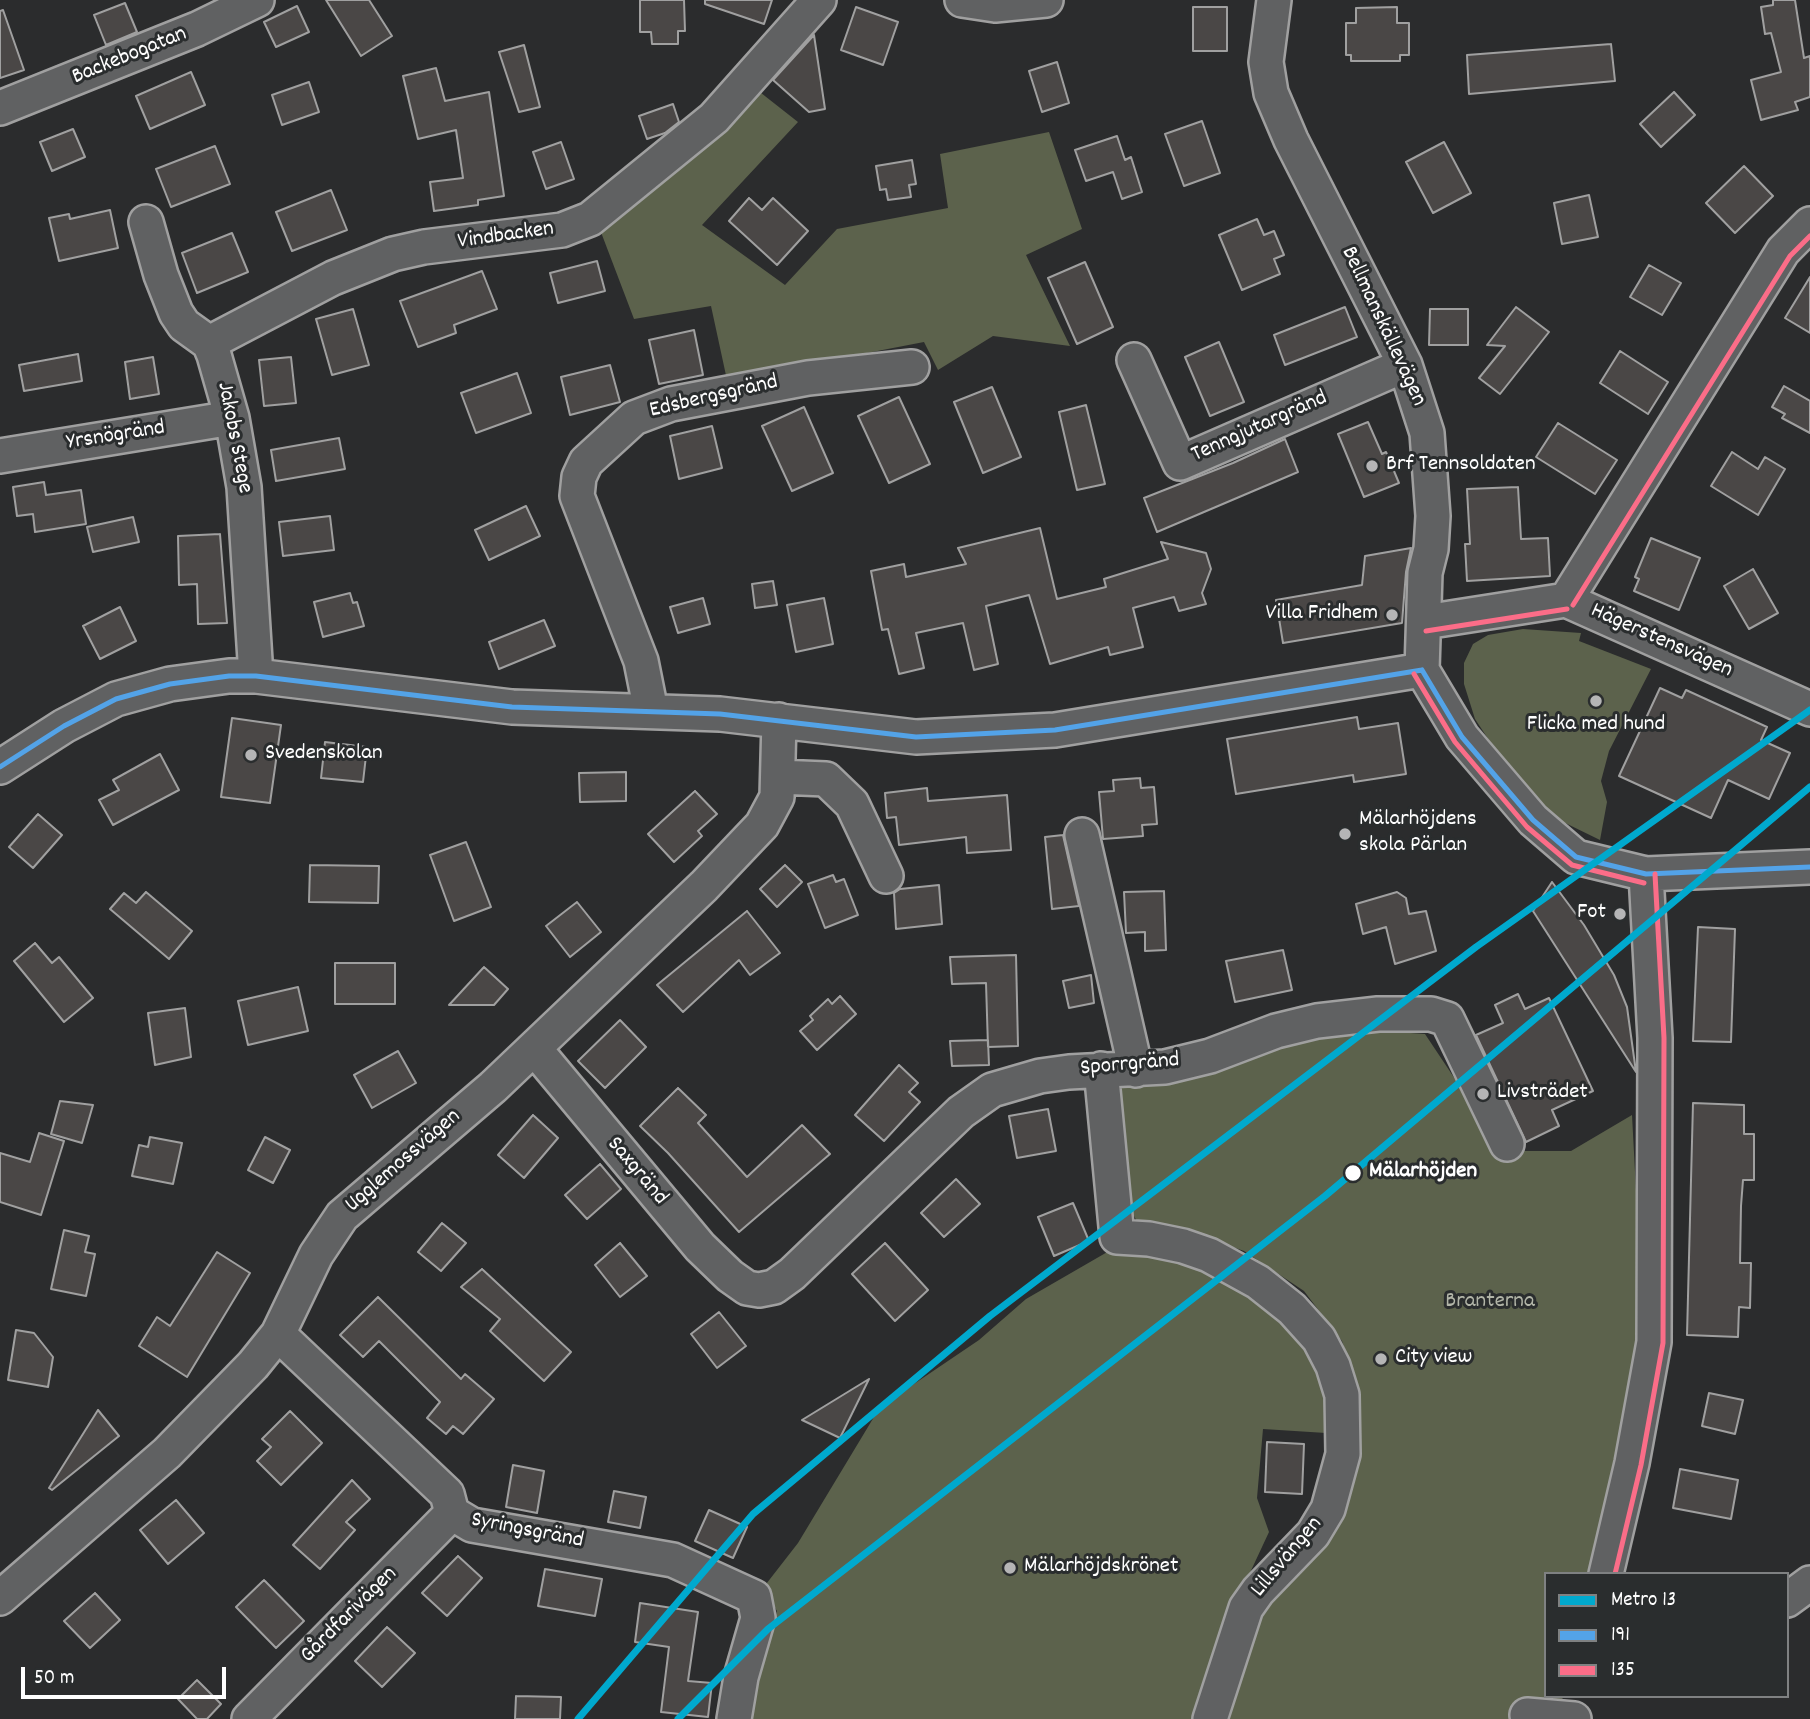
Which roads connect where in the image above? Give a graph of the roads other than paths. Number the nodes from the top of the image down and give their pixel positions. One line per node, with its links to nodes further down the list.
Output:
1 (257, 0): 6 (street, Backebogatan)
2 (819, 0): 9 (street, Vindbacken)
3 (962, 0): 4 (street)
4 (1046, 0)
5 (1274, 0): 11 (street, Bellmanskällevägen)
6 (0, 108)
7 (146, 222): 9 (street)
8 (1810, 224): 15 (street)
9 (209, 343): 13 (street, Jakobs Stege)
10 (1134, 360): 11 (street, Tenngjutargränd)
11 (1405, 365): 16 (street, Bellmanskällevägen)
12 (912, 367): 20 (street, Edsbergsgränd)
13 (232, 418): 14 (street, Yrsnögränd); 18 (street, Jakobs Stege)
14 (0, 456)
15 (1566, 600): 16 (street, Hägerstensvägen); 19 (street, Hägerstensvägen)
16 (1425, 622): 17 (street, Bellmanskällevägen)
17 (1422, 670): 21 (street); 26 (street)
18 (256, 676): 20 (street); 22 (street)
19 (1810, 709)
20 (651, 711): 21 (street)
21 (779, 720): 23 (street, Ugglemossvägen)
22 (0, 767)
23 (778, 777): 27 (street); 28 (street, Ugglemossvägen)
24 (1082, 835): 30 (street)
25 (1810, 867): 26 (street)
26 (1646, 874): 35 (street)
27 (886, 876)
28 (534, 1048): 32 (street, Saxgränd); 33 (street, Ugglemossvägen)
29 (1101, 1069): 30 (street, Sporrgränd); 32 (street, Sporrgränd); 43 (street, Lillsvängen)
30 (1136, 1070): 31 (street, Sporrgränd)
31 (1507, 1144)
32 (747, 1288)
33 (278, 1334): 34 (street, Syringsgränd); 37 (street, Ugglemossvägen)
34 (452, 1513): 41 (street, Gårdfarivägen); 42 (street, Syringsgränd)
35 (1606, 1572)
36 (1810, 1583): 38 (street)
37 (0, 1598)
38 (1789, 1599)
39 (1578, 1698): 44 (street)
40 (1527, 1714): 44 (street)
41 (249, 1719)
42 (734, 1719)
43 (1210, 1719)
44 (1574, 1719)

